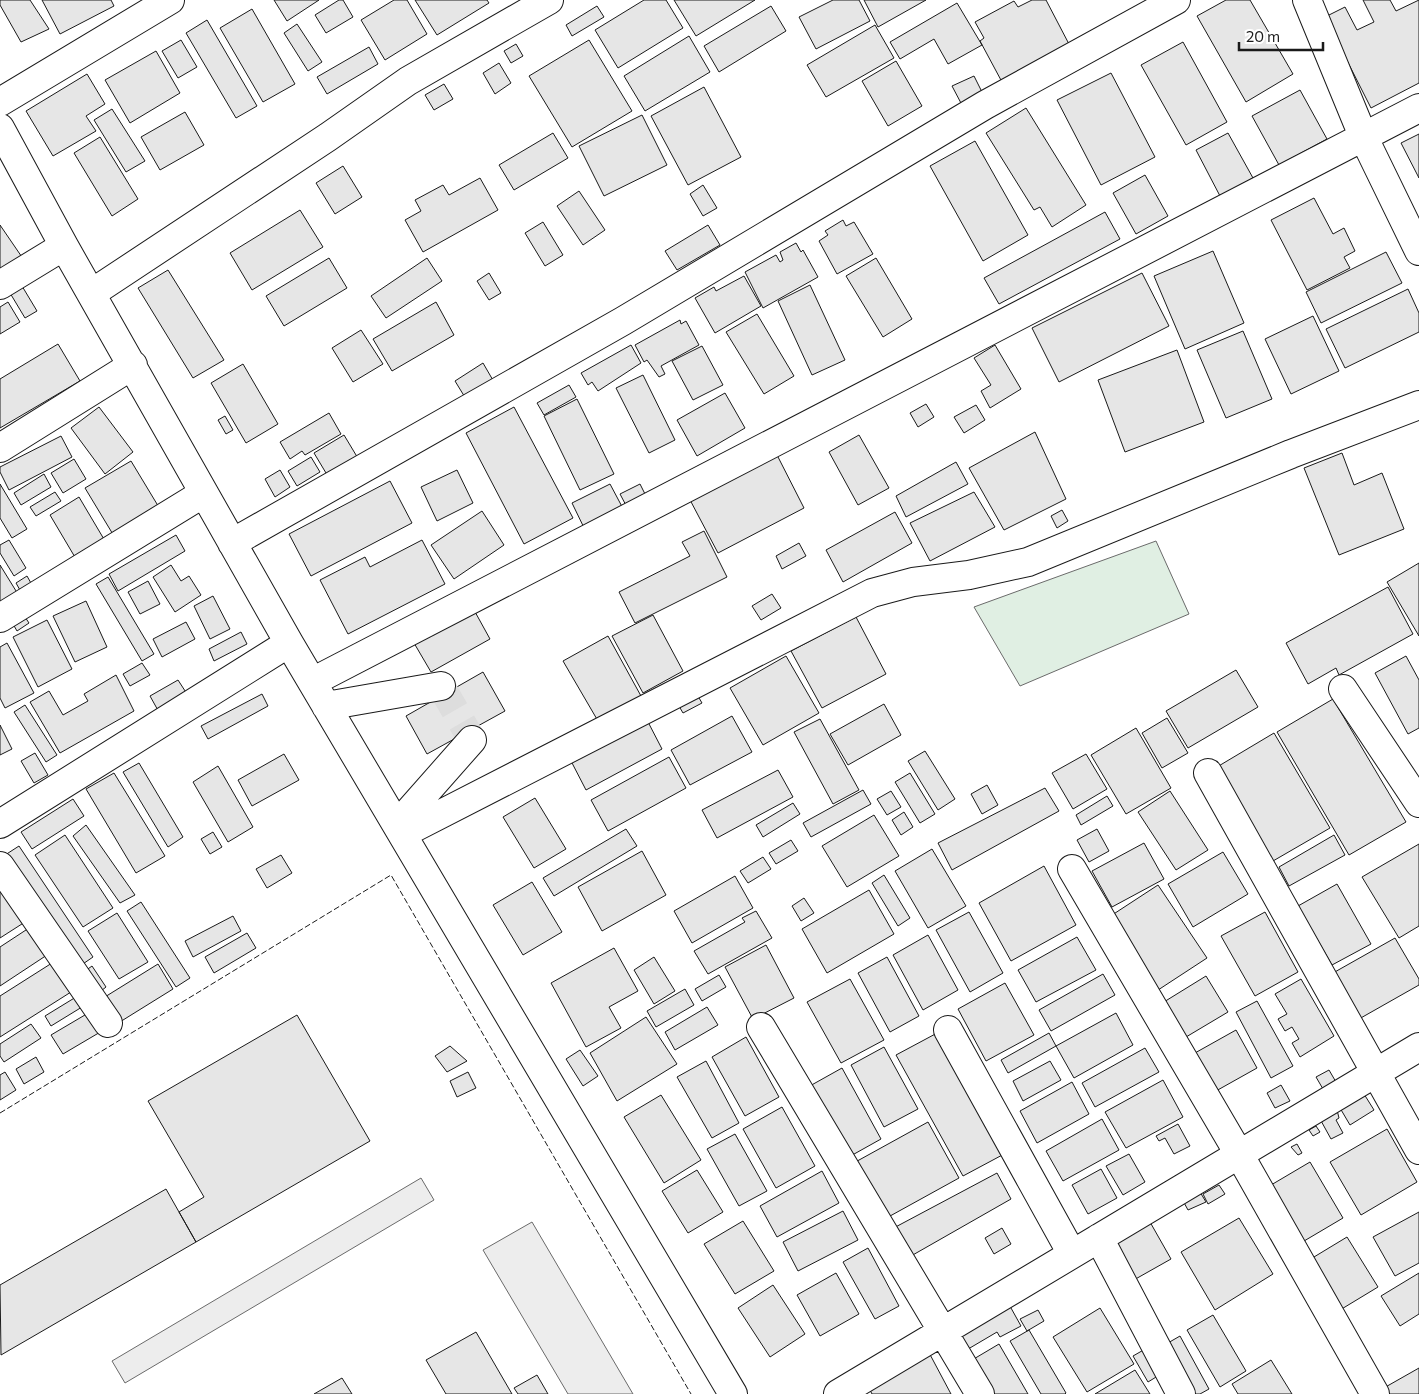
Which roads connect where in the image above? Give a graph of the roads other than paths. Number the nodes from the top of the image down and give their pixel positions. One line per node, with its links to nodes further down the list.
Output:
1 (170, 0): 5 (street)
2 (549, 0): 12 (street)
3 (1176, 0): 17 (street)
4 (1306, 0): 8 (street)
5 (0, 102)
6 (1419, 108): 8 (street)
7 (0, 128): 9 (street)
8 (1363, 136): 10 (street); 20 (street)
9 (64, 246): 11 (street); 12 (street)
10 (1419, 251)
11 (0, 285)
12 (92, 293): 13 (street)
13 (133, 365): 15 (street); 16 (street)
14 (1419, 405): 28 (street)
15 (0, 448)
16 (204, 493): 17 (street); 18 (street)
17 (232, 543): 19 (street)
18 (0, 618)
19 (289, 643): 20 (street); 27 (street)
20 (312, 682): 23 (street)
21 (441, 686): 23 (street)
22 (1343, 688): 26 (street)
23 (326, 706): 28 (street)
24 (472, 740): 28 (street)
25 (1208, 774): 35 (street)
26 (1419, 803)
27 (0, 824)
28 (399, 829): 41 (street)
29 (0, 866): 31 (street)
30 (1072, 869): 37 (street)
31 (108, 1023)
32 (761, 1027): 40 (street)
33 (948, 1030): 39 (street)
34 (1419, 1047): 35 (street)
35 (1375, 1074): 36 (street); 37 (street)
36 (1419, 1150)
37 (1239, 1154): 38 (street); 45 (street)
38 (1098, 1238): 39 (street); 44 (street)
39 (1072, 1254): 40 (street)
40 (943, 1331): 42 (street); 43 (street)
41 (733, 1394)
42 (838, 1394)
43 (980, 1394)
44 (1181, 1394)
45 (1375, 1394)

